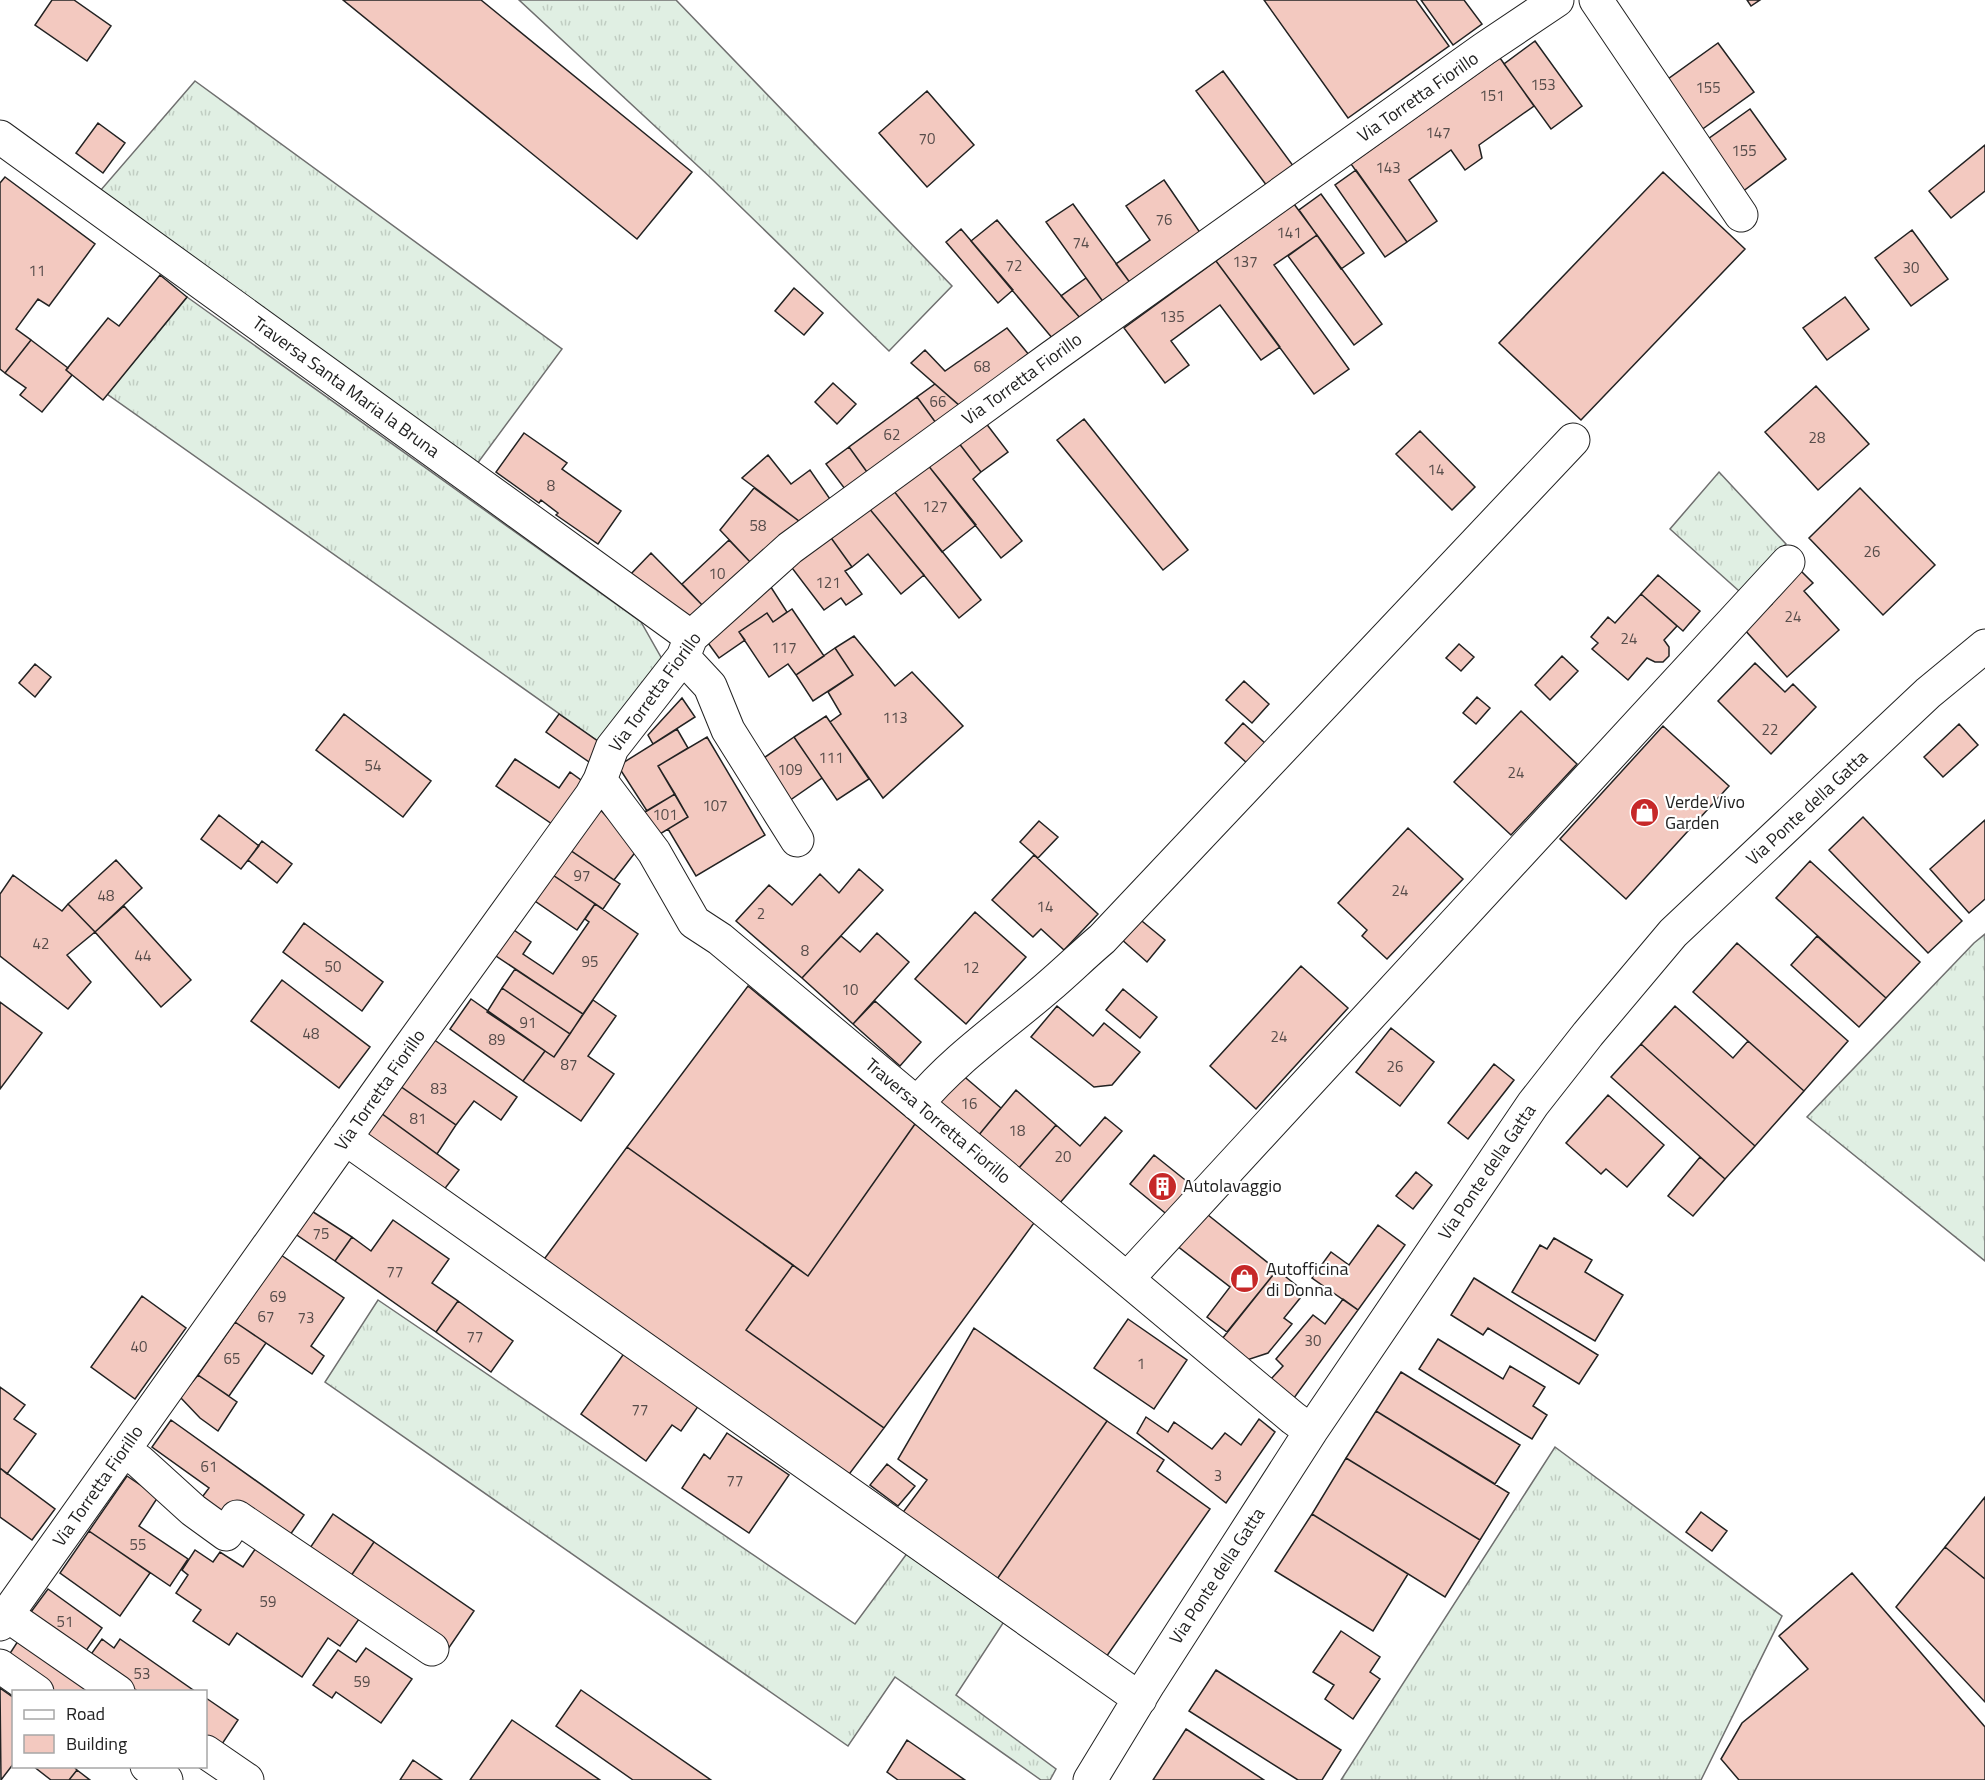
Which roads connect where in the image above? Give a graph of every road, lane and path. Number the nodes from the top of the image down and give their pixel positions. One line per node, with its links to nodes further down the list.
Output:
1 (1557, 0): 8 (street, Via Torretta Fiorillo)
2 (1596, 0): 4 (street)
3 (0, 136): 8 (street, Traversa Santa Maria la Bruna)
4 (1740, 215)
5 (1573, 440): 11 (street)
6 (1788, 562): 13 (street)
7 (1985, 646): 14 (street, Via Ponte della Gatta)
8 (687, 647): 9 (street, Via Torretta Fiorillo); 10 (street, Traversa Santa Maria la Bruna)
9 (600, 780): 11 (street, Traversa Torretta Fiorillo); 12 (street, Via Torretta Fiorillo)
10 (797, 840)
11 (917, 1104): 13 (street, Traversa Torretta Fiorillo)
12 (345, 1138): 15 (street, Via Torretta Fiorillo); 21 (street)
13 (1127, 1279): 14 (street, Traversa Torretta Fiorillo)
14 (1311, 1431): 21 (street, Via Ponte della Gatta)
15 (124, 1451): 16 (street, Via Torretta Fiorillo); 17 (street)
16 (3, 1620): 20 (street)
17 (432, 1649)
18 (0, 1666): 19 (street)
19 (34, 1690)
20 (115, 1690)
21 (1140, 1699): 26 (street, Via Ponte della Gatta)
22 (207, 1753): 25 (street)
23 (148, 1768): 24 (street)
24 (166, 1780)
25 (247, 1780)
26 (1090, 1780)

